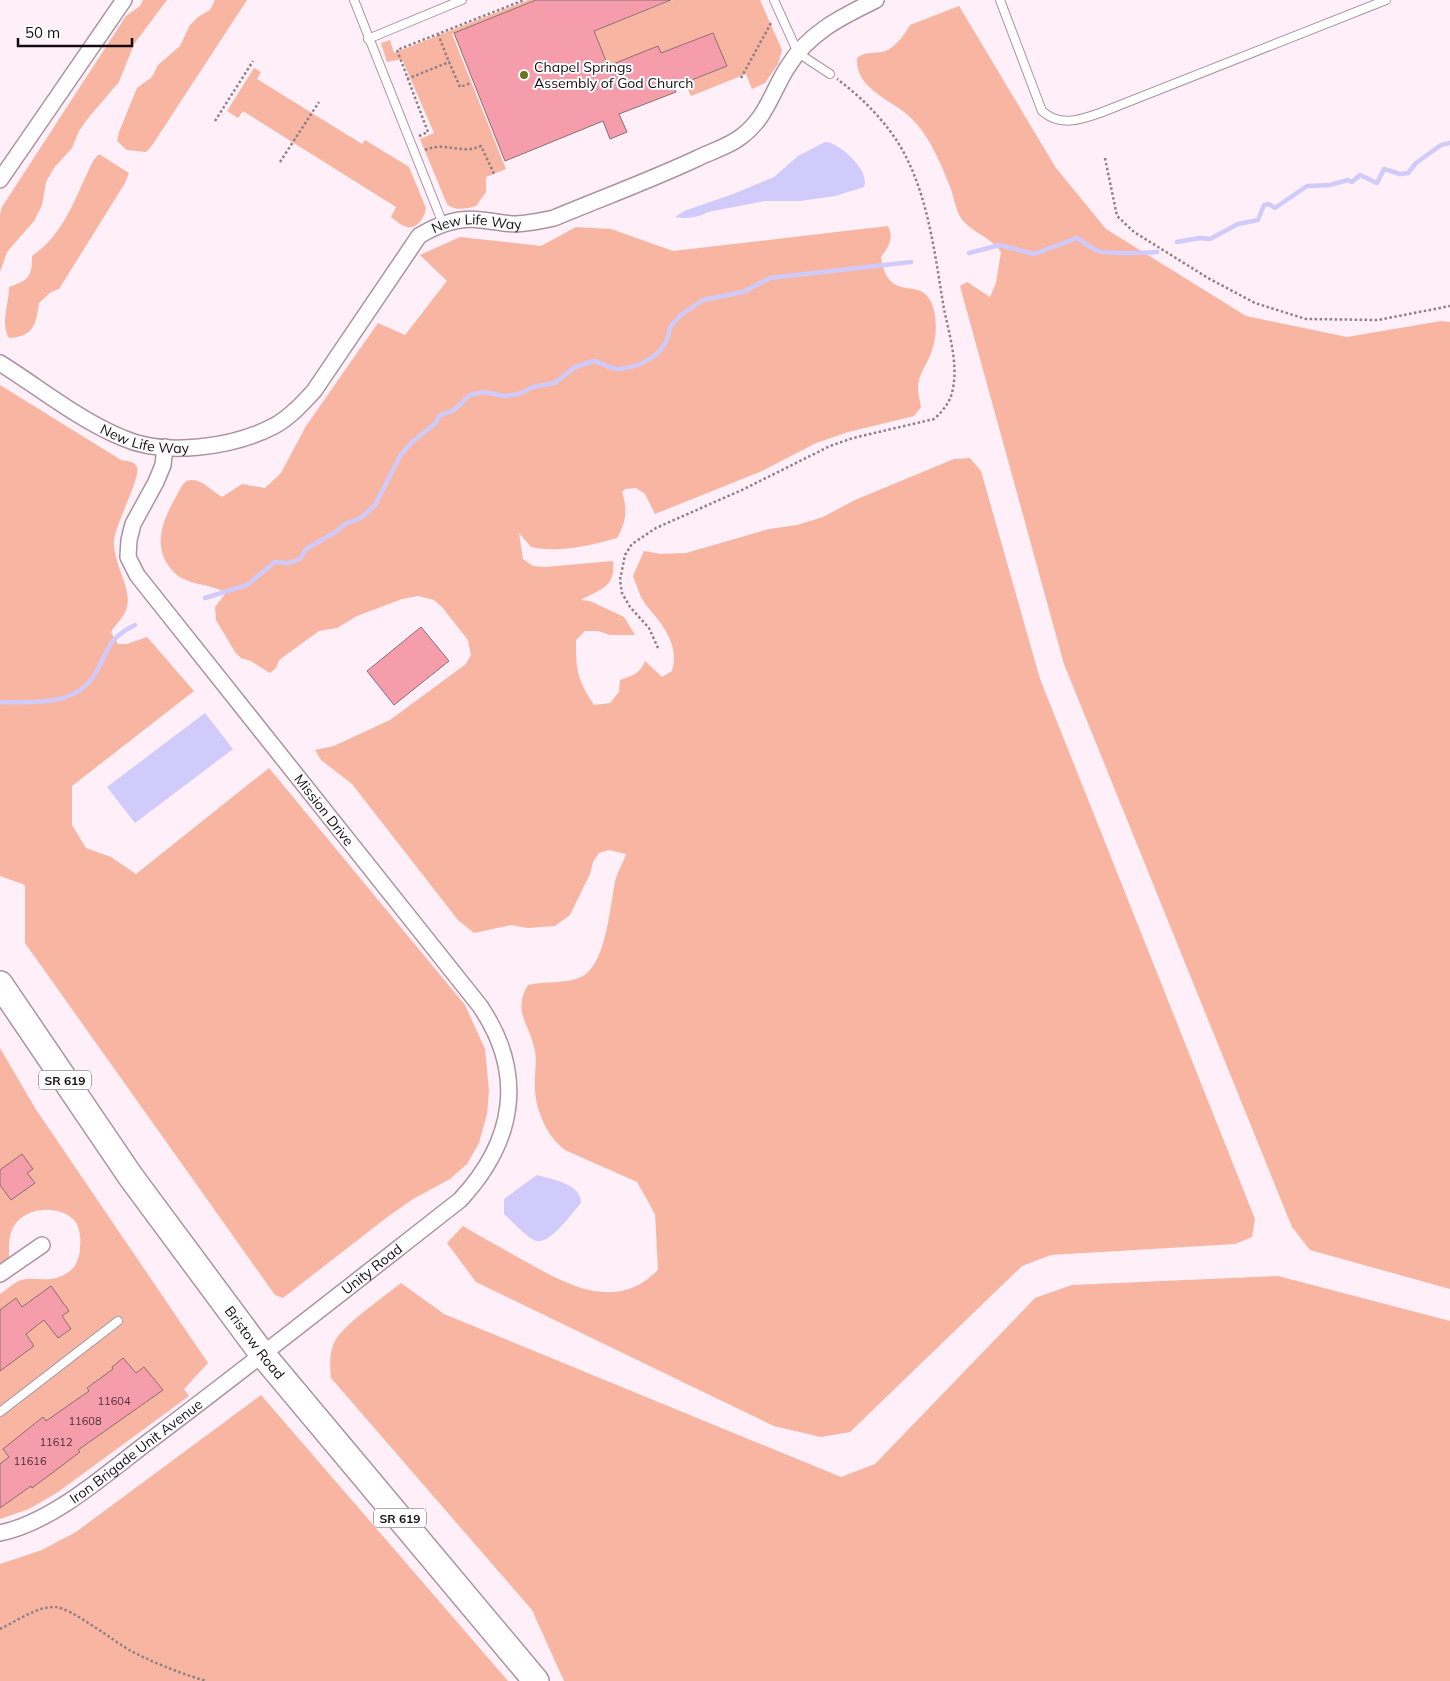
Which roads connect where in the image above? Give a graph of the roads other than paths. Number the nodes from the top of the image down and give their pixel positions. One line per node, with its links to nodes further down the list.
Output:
1 (124, 0): 11 (street)
2 (354, 0): 8 (lane)
3 (462, 0): 8 (lane)
4 (774, 0): 9 (lane)
5 (876, 0): 9 (street, New Life Way)
6 (1000, 0): 7 (lane)
7 (1386, 0)
8 (368, 39): 12 (lane)
9 (798, 53): 10 (lane); 12 (street, New Life Way)
10 (830, 74)
11 (0, 180)
12 (443, 224): 14 (street, New Life Way)
13 (0, 363): 14 (street, New Life Way)
14 (165, 447): 16 (street, Mission Drive)
15 (0, 984): 20 (main road, Bristow Road / SR 619)
16 (478, 1180): 20 (street, Unity Road)
17 (42, 1245): 18 (street)
18 (0, 1274)
19 (118, 1321): 21 (lane)
20 (263, 1355): 22 (street, Iron Brigade Unit Avenue); 23 (main road, Bristow Road / SR 619)
21 (0, 1412)
22 (0, 1533)
23 (536, 1681)

